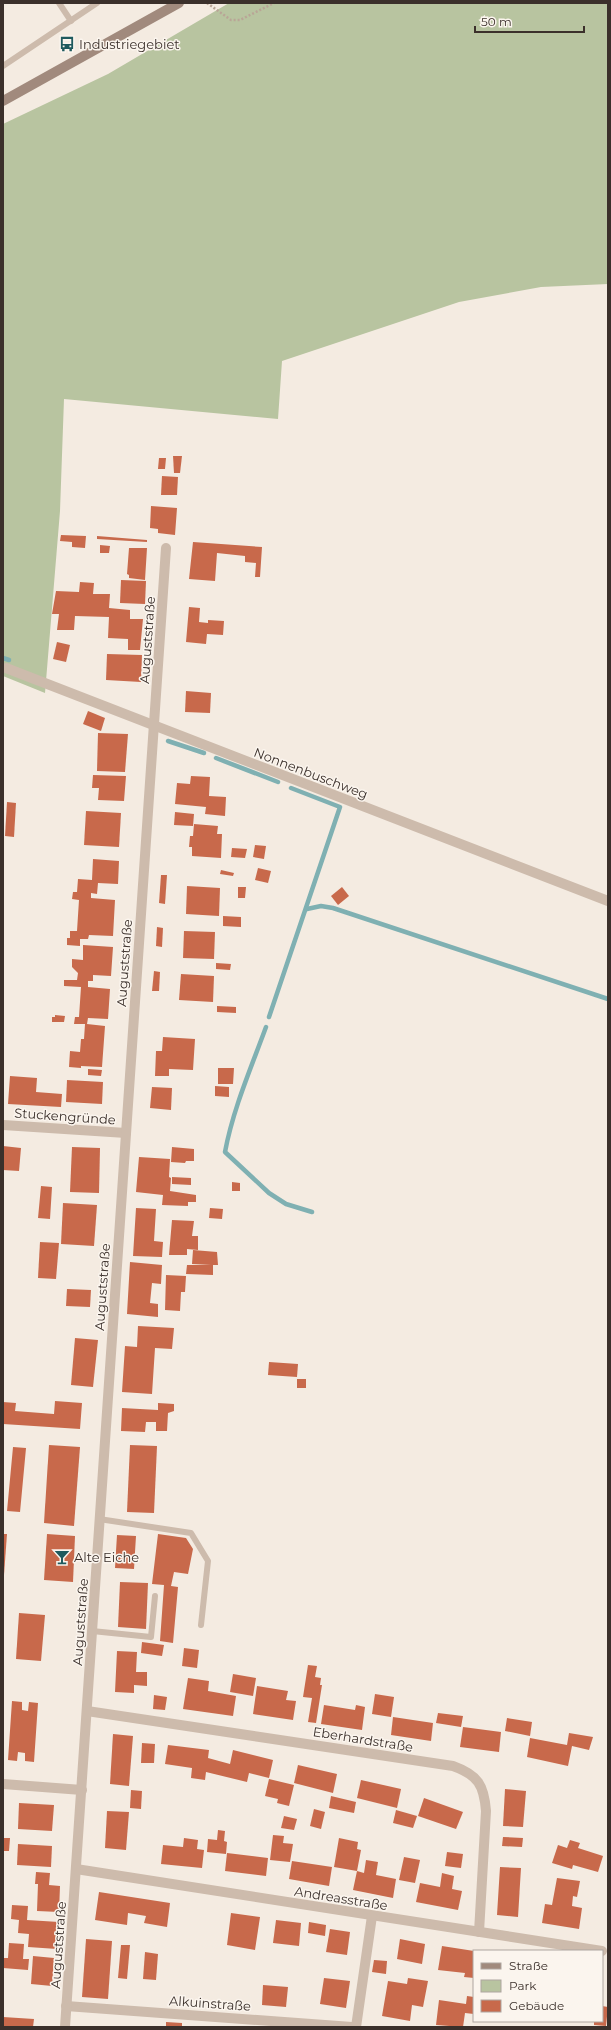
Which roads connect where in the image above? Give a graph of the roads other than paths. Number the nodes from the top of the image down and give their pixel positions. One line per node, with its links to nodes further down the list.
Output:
1 (59, 3): 4 (lane)
2 (97, 3): 4 (lane)
3 (179, 3): 6 (main road)
4 (71, 21): 5 (lane)
5 (3, 66)
6 (3, 101)
7 (166, 548): 9 (street, Auguststraße)
8 (6, 668): 9 (street, Nonnenbuschweg)
9 (154, 726): 10 (street, Nonnenbuschweg); 12 (street, Auguststraße)
10 (608, 901)
11 (3, 1125): 12 (street, Stuckengründe)
12 (126, 1133): 13 (street, Auguststraße)
13 (99, 1519): 15 (lane); 16 (street, Auguststraße)
14 (155, 1596): 16 (lane)
15 (201, 1625)
16 (92, 1631): 17 (street, Auguststraße)
17 (87, 1711): 19 (street, Auguststraße); 22 (street, Eberhardstraße)
18 (3, 1784): 19 (street)
19 (82, 1790): 20 (street, Auguststraße)
20 (76, 1869): 21 (street, Andreasstraße); 24 (street, Auguststraße)
21 (372, 1916): 22 (street, Andreasstraße); 27 (street)
22 (479, 1932): 23 (street, Andreasstraße)
23 (596, 1950)
24 (66, 2006): 25 (street, Auguststraße); 26 (street, Alkuinstraße)
25 (65, 2027)
26 (352, 2027)
27 (356, 2027)

